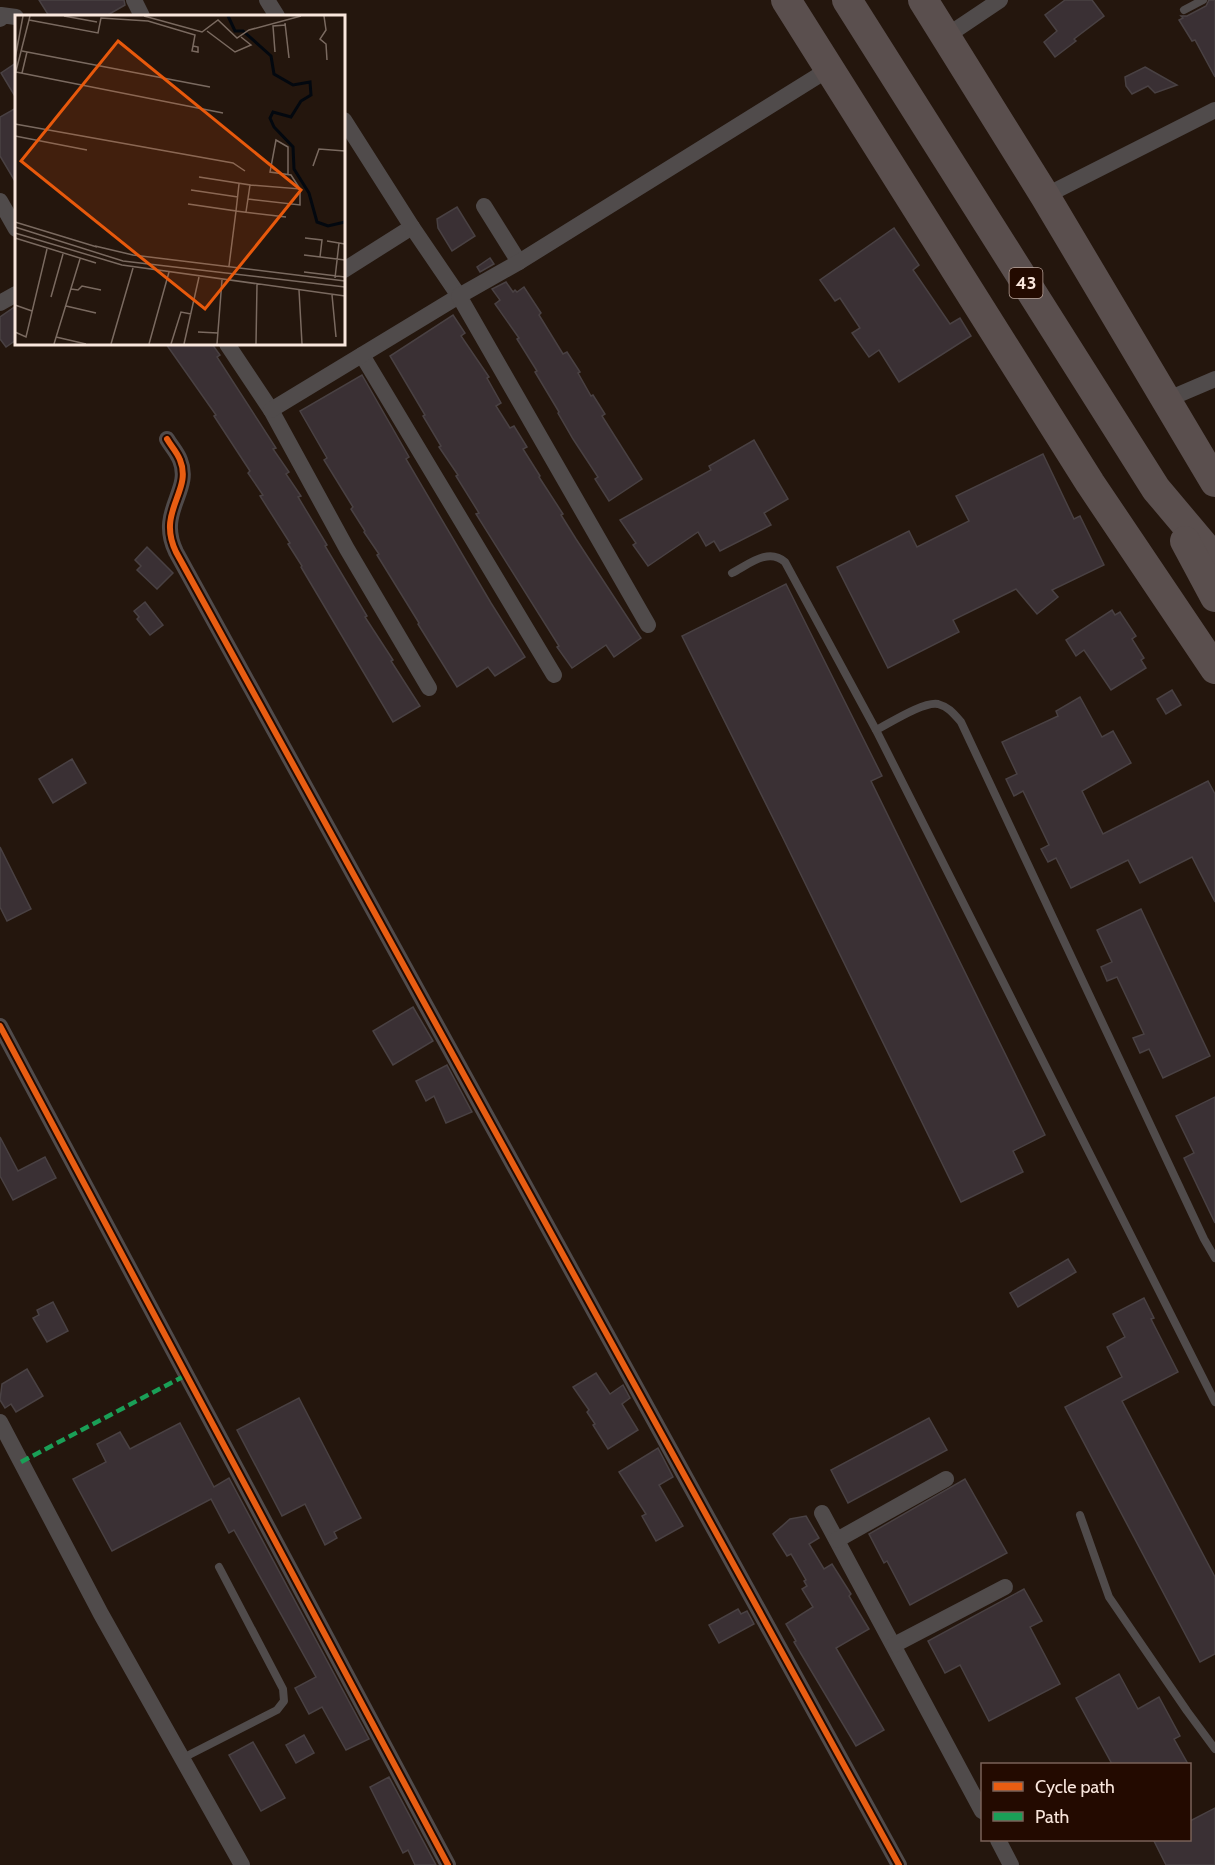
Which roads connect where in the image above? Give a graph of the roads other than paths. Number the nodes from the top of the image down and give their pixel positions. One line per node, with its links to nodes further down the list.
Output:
1 (134, 0): 9 (street)
2 (267, 0): 10 (street)
3 (786, 0): 12 (highway)
4 (847, 0): 32 (highway, 43)
5 (923, 0): 11 (highway)
6 (1000, 0): 11 (street)
7 (1203, 0): 8 (lane)
8 (1184, 10)
9 (142, 15)
10 (276, 15)
11 (945, 37): 15 (highway)
12 (829, 69): 20 (street); 37 (highway)
13 (1215, 110): 15 (street)
14 (345, 122): 19 (street)
15 (1045, 196): 28 (highway)
16 (0, 201): 18 (street)
17 (484, 206): 20 (street)
18 (15, 227)
19 (412, 227): 21 (street); 23 (street)
20 (519, 262): 23 (street)
21 (345, 269)
22 (15, 295): 24 (street)
23 (459, 296): 26 (street); 36 (street)
24 (0, 303)
25 (228, 345): 29 (street)
26 (362, 355): 29 (street); 38 (street)
27 (1215, 379): 28 (street)
28 (1166, 400): 31 (highway)
29 (271, 410): 39 (street)
30 (167, 439): 58 (street)
31 (1215, 482)
32 (1156, 489): 33 (highway, 43); 35 (highway, 43)
33 (1215, 559)
34 (732, 573): 40 (lane)
35 (1215, 597)
36 (648, 625)
37 (1215, 669)
38 (554, 675)
39 (429, 688)
40 (876, 730): 42 (lane); 43 (lane)
41 (0, 1026): 57 (street)
42 (1215, 1258)
43 (1215, 1402)
44 (0, 1422): 53 (street)
45 (946, 1479): 48 (street)
46 (822, 1513): 48 (street)
47 (1080, 1515): 52 (lane)
48 (837, 1540): 51 (street)
49 (219, 1567): 53 (lane)
50 (1005, 1587): 51 (street)
51 (894, 1645): 54 (street)
52 (1215, 1749)
53 (183, 1758): 56 (street)
54 (981, 1809)
55 (999, 1841): 59 (street)
56 (242, 1865)
57 (448, 1865)
58 (899, 1865)
59 (1011, 1865)

